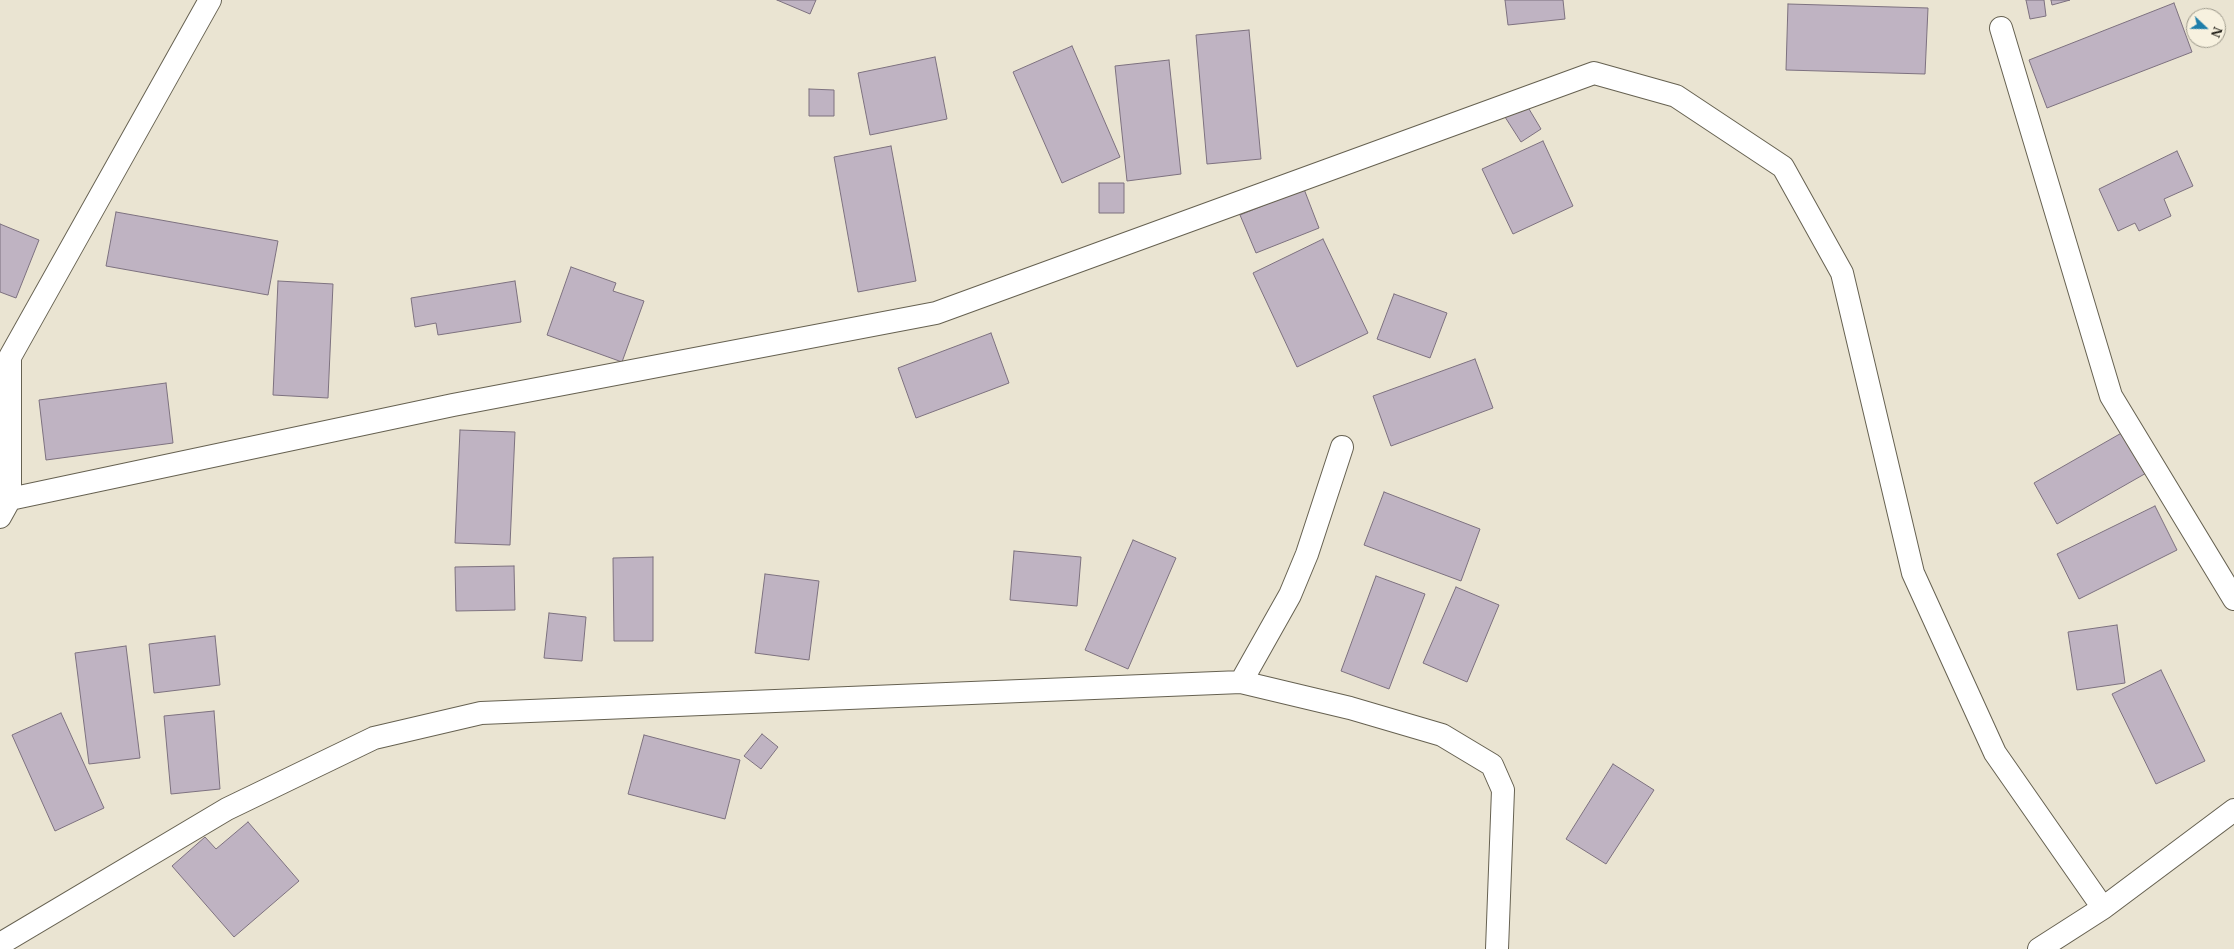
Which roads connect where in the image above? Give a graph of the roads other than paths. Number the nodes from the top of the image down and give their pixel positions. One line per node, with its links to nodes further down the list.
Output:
1 (210, 0): 3 (street)
2 (2001, 28): 6 (street)
3 (5, 355): 5 (street)
4 (1342, 447): 7 (street)
5 (5, 508): 9 (street)
6 (2234, 599)
7 (1241, 682): 10 (street); 11 (street)
8 (2234, 810): 9 (street)
9 (2103, 908): 12 (street)
10 (0, 944)
11 (1497, 949)
12 (2039, 949)

